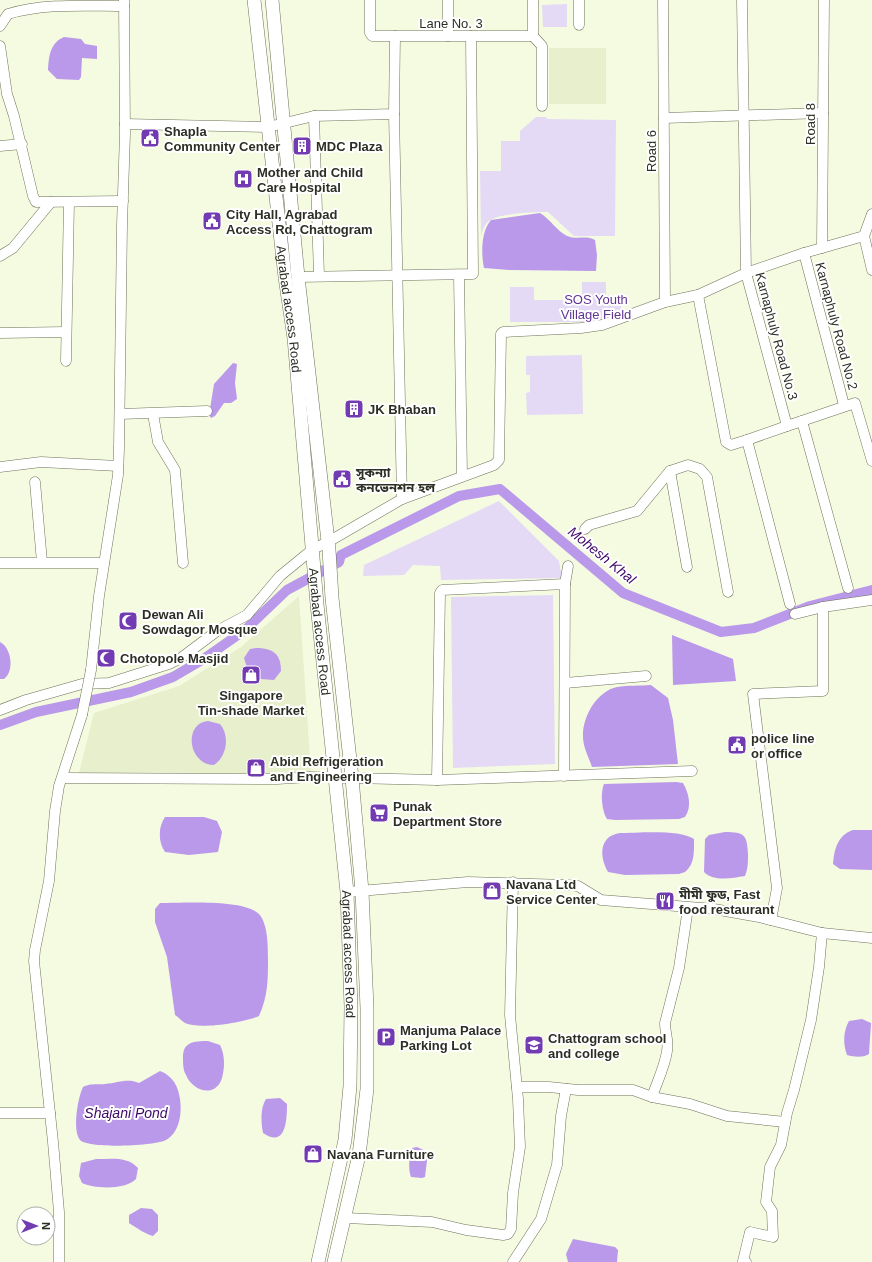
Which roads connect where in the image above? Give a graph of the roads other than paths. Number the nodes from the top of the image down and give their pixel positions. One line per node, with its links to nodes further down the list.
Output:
1 (254, 0): 26 (main road, Agrabad access Road)
2 (272, 0): 24 (main road, Agrabad access Road)
3 (370, 0): 13 (street, Lane No. 3)
4 (448, 0): 14 (street)
5 (533, 0): 16 (street)
6 (579, 0): 11 (street)
7 (663, 0): 23 (street, Road 6)
8 (742, 0): 21 (street, Karnaphuly Road No.3)
9 (824, 0): 19 (street, Road 8)
10 (124, 3): 12 (street); 25 (street)
11 (579, 25)
12 (0, 26)
13 (395, 36): 14 (street, Lane No. 3); 20 (street)
14 (448, 36): 15 (street, Lane No. 3)
15 (471, 36): 16 (street, Lane No. 3); 39 (street)
16 (533, 36): 18 (street)
17 (0, 46): 27 (street)
18 (542, 106)
19 (823, 113): 21 (street); 34 (street, Road 8)
20 (394, 114): 22 (street); 41 (street)
21 (744, 115): 23 (street); 38 (street, Karnaphuly Road No.3)
22 (314, 116): 24 (street); 40 (street)
23 (664, 118): 44 (street, Road 6)
24 (284, 123): 26 (street); 42 (main road, Agrabad access Road)
25 (125, 124): 26 (street); 29 (street)
26 (268, 127): 64 (main road, Agrabad access Road)
27 (22, 144): 28 (street); 30 (street)
28 (0, 146)
29 (123, 201): 31 (street); 50 (street)
30 (51, 202): 31 (street); 36 (street)
31 (69, 202): 45 (street)
32 (872, 214): 33 (street)
33 (864, 236): 34 (street); 37 (street)
34 (822, 248): 35 (street)
35 (804, 253): 38 (street); 48 (street, Karnaphuly Road No.2)
36 (0, 256)
37 (872, 270)
38 (746, 273): 43 (street); 53 (street, Karnaphuly Road No.3)
39 (459, 275): 41 (street); 59 (street)
40 (319, 276): 41 (street); 42 (street)
41 (396, 276): 61 (street)
42 (298, 277): 63 (main road, Agrabad access Road)
43 (698, 295): 44 (street); 54 (street)
44 (665, 302): 59 (street)
45 (66, 332): 46 (street); 47 (street)
46 (0, 333)
47 (66, 361)
48 (844, 405): 52 (street); 55 (street)
49 (208, 411): 51 (street)
50 (120, 414): 51 (street); 56 (street)
51 (153, 414): 68 (street)
52 (802, 421): 53 (street); 72 (street)
53 (787, 426): 54 (street)
54 (747, 440): 75 (street)
55 (872, 461)
56 (118, 466): 57 (street); 67 (street)
57 (0, 467)
58 (670, 471): 62 (street); 70 (street); 73 (street)
59 (462, 476): 61 (street)
60 (35, 482): 65 (street)
61 (402, 499): 63 (street)
62 (585, 529)
63 (328, 546): 64 (street); 85 (main road, Agrabad access Road)
64 (313, 552): 80 (street); 84 (main road, Agrabad access Road)
65 (42, 562): 66 (street); 67 (street)
66 (0, 563)
67 (104, 563): 83 (street, bridge)
68 (183, 563)
69 (568, 566): 71 (street)
70 (687, 566)
71 (565, 584): 79 (street); 86 (street)
72 (848, 588)
73 (728, 592)
74 (872, 600): 76 (street)
75 (790, 604)
76 (823, 607): 77 (street); 91 (street)
77 (795, 614)
78 (646, 676): 79 (street)
79 (565, 682): 82 (street)
80 (0, 710)
81 (692, 770): 82 (street)
82 (564, 776): 86 (street)
83 (63, 778): 84 (street); 98 (street)
84 (336, 778): 85 (street); 89 (main road, Agrabad access Road)
85 (352, 778): 86 (street); 88 (main road, Agrabad access Road)
86 (437, 780)
87 (512, 882): 88 (street); 90 (street); 94 (street)
88 (362, 891): 89 (street); 100 (main road, Agrabad access Road)
89 (347, 892): 102 (main road, Agrabad access Road)
90 (688, 908): 91 (street); 96 (street)
91 (771, 920): 92 (street)
92 (822, 933): 93 (street); 99 (street)
93 (872, 938)
94 (517, 1086): 95 (street); 100 (street)
95 (566, 1090): 96 (street); 104 (street)
96 (652, 1097): 99 (street)
97 (0, 1113): 98 (street)
98 (50, 1113): 101 (street)
99 (785, 1122): 105 (street)
100 (346, 1218): 103 (main road, Agrabad access Road)
101 (59, 1262)
102 (318, 1262)
103 (334, 1262)
104 (514, 1262)
105 (746, 1262)

